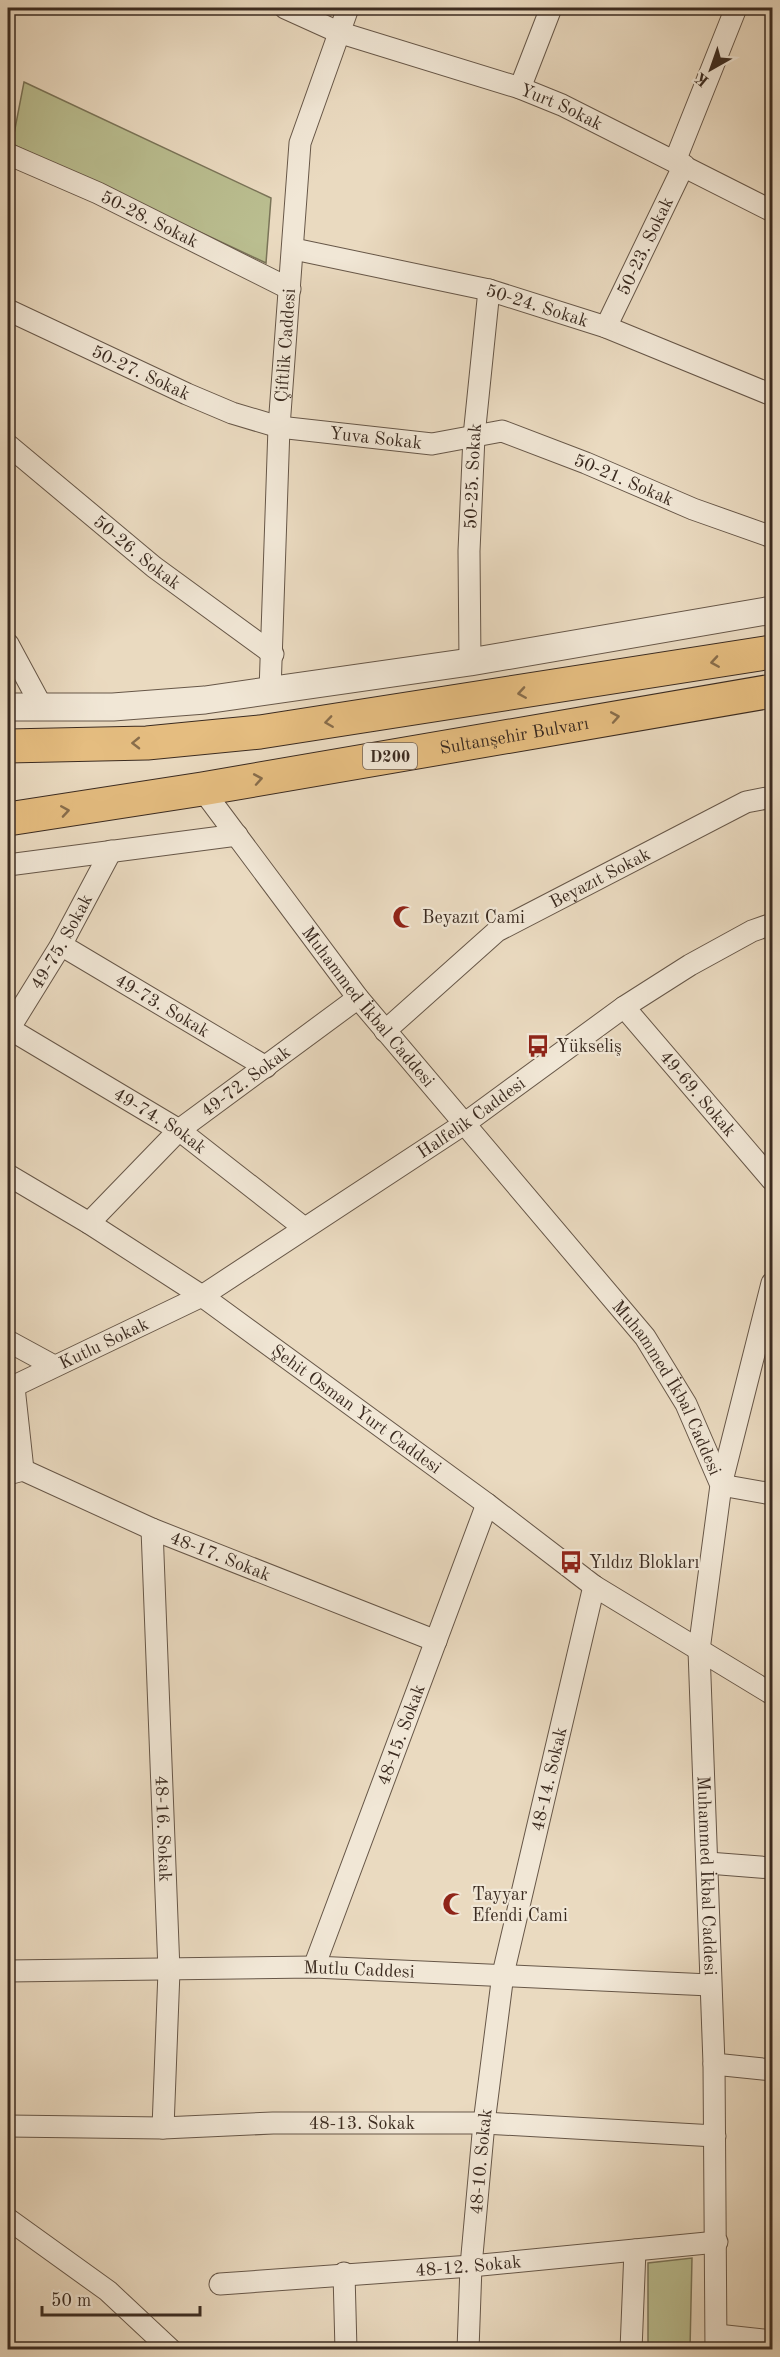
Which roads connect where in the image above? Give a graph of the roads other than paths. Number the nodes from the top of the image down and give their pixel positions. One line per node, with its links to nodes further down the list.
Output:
1 (285, 8): 5 (street, Yurt Sokak)
2 (348, 8): 5 (street, Çiftlik Caddesi)
3 (552, 8): 6 (street)
4 (736, 8): 8 (street, 50-23. Sokak)
5 (338, 32): 6 (street, Yurt Sokak); 10 (street, Çiftlik Caddesi)
6 (520, 88): 8 (street, Yurt Sokak)
7 (8, 154): 11 (street, 50-28. Sokak)
8 (680, 163): 9 (street, Yurt Sokak); 14 (street, 50-23. Sokak)
9 (772, 211)
10 (294, 249): 11 (street, Çiftlik Caddesi); 12 (street, 50-24. Sokak)
11 (290, 289): 16 (street, Çiftlik Caddesi)
12 (489, 290): 14 (street, 50-24. Sokak); 17 (street, 50-25. Sokak)
13 (8, 309): 16 (street, 50-27. Sokak)
14 (606, 327): 15 (street, 50-24. Sokak)
15 (772, 395)
16 (279, 427): 17 (street, Yuva Sokak); 23 (street, Çiftlik Caddesi)
17 (474, 436): 19 (street, 50-21. Sokak); 24 (street, 50-25. Sokak)
18 (8, 445): 23 (street, 50-26. Sokak)
19 (772, 537)
20 (772, 610): 24 (street)
21 (8, 644): 28 (street)
22 (772, 652): 29 (highway, D200, one-way to 29)
23 (273, 654): 25 (street, Çiftlik Caddesi)
24 (470, 662): 25 (street)
25 (270, 691): 28 (street)
26 (772, 691): 30 (highway, Sultanşehir Bulvarı / D200, one-way to 26)
27 (8, 707): 28 (street)
28 (42, 707)
29 (8, 746)
30 (202, 789): 32 (highway, Sultanşehir Bulvarı / D200, one-way to 30); 33 (street, Muhammed İkbal Caddesi)
31 (772, 797): 41 (street, Beyazıt Sokak)
32 (8, 819)
33 (237, 835): 34 (street); 38 (street, Muhammed İkbal Caddesi)
34 (111, 851): 35 (street); 37 (street, 49-75. Sokak)
35 (8, 865)
36 (772, 924): 39 (street, Halfelik Caddesi)
37 (61, 945): 40 (street, 49-75. Sokak); 42 (street, 49-73. Sokak)
38 (358, 998): 41 (street, Muhammed İkbal Caddesi); 42 (street, 49-72. Sokak)
39 (624, 1007): 43 (street, Halfelik Caddesi); 46 (street, 49-69. Sokak)
40 (8, 1029): 44 (street, 49-74. Sokak)
41 (386, 1030): 43 (street, Muhammed İkbal Caddesi)
42 (266, 1067): 44 (street, 49-72. Sokak)
43 (464, 1124): 48 (street, Halfelik Caddesi); 55 (street, Muhammed İkbal Caddesi)
44 (180, 1130): 47 (street, 49-72. Sokak); 48 (street, 49-74. Sokak)
45 (8, 1175): 47 (street, Şehit Osman Yurt Caddesi)
46 (772, 1180)
47 (89, 1223): 50 (street, Şehit Osman Yurt Caddesi)
48 (303, 1227): 50 (street, Halfelik Caddesi)
49 (772, 1283): 55 (street)
50 (201, 1296): 52 (street, Kutlu Sokak); 57 (street, Şehit Osman Yurt Caddesi)
51 (8, 1341): 52 (street)
52 (54, 1366): 53 (street, Kutlu Sokak)
53 (11, 1388): 54 (street)
54 (15, 1472): 58 (street, 48-17. Sokak)
55 (721, 1485): 56 (street); 61 (street, Muhammed İkbal Caddesi)
56 (772, 1494)
57 (488, 1504): 59 (street, Şehit Osman Yurt Caddesi); 60 (street, 48-15. Sokak)
58 (152, 1529): 60 (street, 48-17. Sokak); 67 (street, 48-16. Sokak)
59 (594, 1586): 61 (street, Şehit Osman Yurt Caddesi); 68 (street, 48-14. Sokak)
60 (436, 1641): 65 (street, 48-15. Sokak)
61 (699, 1650): 62 (street, Şehit Osman Yurt Caddesi); 63 (street, Muhammed İkbal Caddesi)
62 (772, 1694)
63 (708, 1863): 64 (street); 69 (street, Muhammed İkbal Caddesi)
64 (772, 1868)
65 (314, 1967): 67 (street, Mutlu Caddesi); 68 (street, Mutlu Caddesi)
66 (8, 1971): 67 (street, Mutlu Caddesi)
67 (169, 1971): 74 (street, 48-16. Sokak)
68 (503, 1974): 69 (street, Mutlu Caddesi); 72 (street, 48-10. Sokak)
69 (710, 1985): 70 (street, Muhammed İkbal Caddesi)
70 (714, 2064): 71 (street); 75 (street, Muhammed İkbal Caddesi)
71 (772, 2070)
72 (484, 2123): 74 (street, 48-13. Sokak); 75 (street, 48-13. Sokak); 79 (street, 48-10. Sokak)
73 (8, 2126): 74 (street, 48-13. Sokak)
74 (163, 2128)
75 (715, 2136): 77 (street, Muhammed İkbal Caddesi)
76 (8, 2219): 84 (street)
77 (717, 2242): 78 (street, 48-12. Sokak); 82 (street, Muhammed İkbal Caddesi)
78 (635, 2250): 79 (street, 48-12. Sokak); 87 (street)
79 (471, 2266): 80 (street, 48-12. Sokak); 86 (street, 48-10. Sokak)
80 (344, 2273): 81 (street, 48-12. Sokak); 85 (street)
81 (219, 2284)
82 (716, 2342): 83 (street)
83 (772, 2342)
84 (171, 2349)
85 (346, 2349)
86 (468, 2349)
87 (631, 2349)

